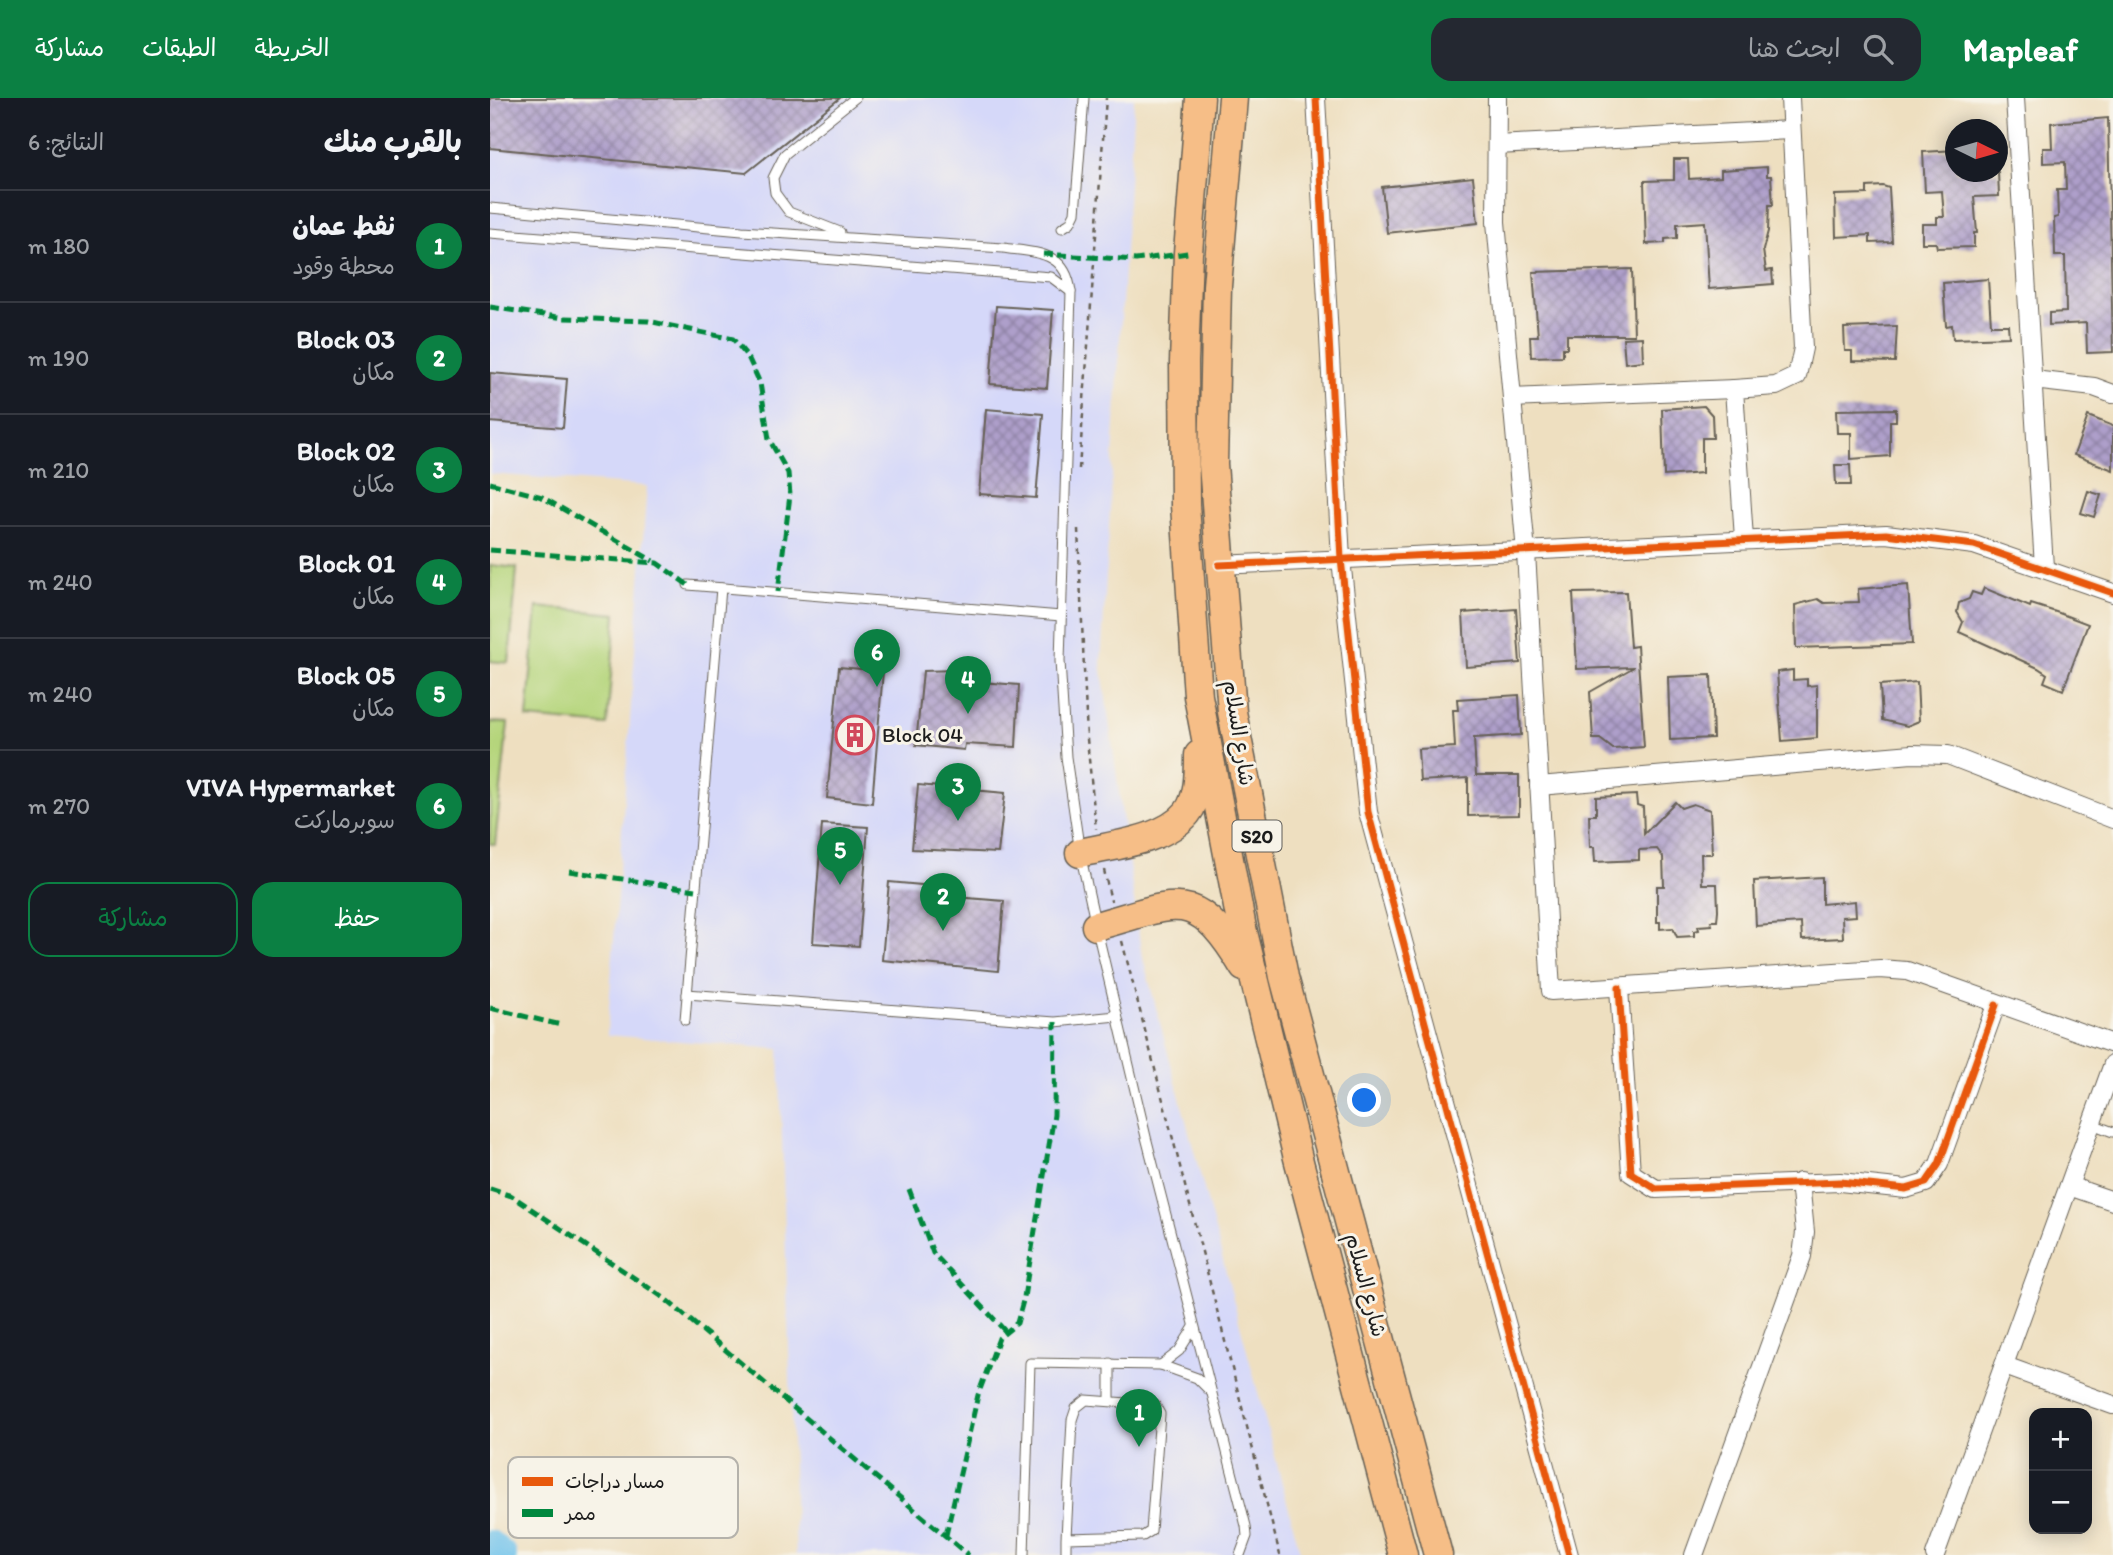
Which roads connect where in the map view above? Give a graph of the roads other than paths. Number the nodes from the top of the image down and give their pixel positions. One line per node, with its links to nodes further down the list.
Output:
1 (855, 98): 14 (lane)
2 (1084, 98): 12 (lane)
3 (1200, 98): 29 (main road, شارع السلام / S20)
4 (1233, 98): 23 (main road, شارع السلام / S20)
5 (1316, 98): 22 (street)
6 (1497, 98): 10 (street)
7 (1790, 98): 9 (street)
8 (2015, 98): 16 (street)
9 (1791, 130): 10 (street); 17 (street)
10 (1497, 145): 19 (street)
11 (490, 208): 14 (lane)
12 (1062, 228)
13 (490, 233): 15 (lane)
14 (849, 235): 15 (lane)
15 (1071, 292): 28 (lane)
16 (2033, 380): 18 (street); 24 (street)
17 (1734, 389): 19 (street); 20 (street)
18 (2113, 394)
19 (1512, 398): 21 (street)
20 (1744, 539): 21 (street); 24 (street)
21 (1526, 551): 22 (street); 30 (street)
22 (1341, 559): 23 (street); 61 (street)
23 (1219, 565): 60 (main road, شارع السلام / S20)
24 (2044, 567): 27 (street)
25 (688, 585): 26 (lane)
26 (721, 588): 28 (lane); 36 (lane)
27 (2113, 593)
28 (1061, 616): 32 (lane)
29 (1199, 696): 32 (main road); 35 (main road, شارع السلام / S20)
30 (1539, 786): 31 (street); 34 (street)
31 (2113, 819)
32 (1080, 853): 33 (lane)
33 (1096, 926): 35 (main road); 38 (lane)
34 (1619, 988): 37 (street); 45 (street)
35 (1257, 990): 59 (main road, شارع السلام / S20)
36 (687, 994): 38 (lane); 39 (lane)
37 (1996, 1005): 40 (street); 45 (street)
38 (1117, 1016): 48 (lane)
39 (685, 1020)
40 (2113, 1044)
41 (2113, 1064): 42 (street)
42 (2110, 1083): 43 (street)
43 (2092, 1124): 44 (lane); 46 (street)
44 (2113, 1132)
45 (1800, 1182): 62 (street)
46 (2069, 1186): 47 (street); 51 (street)
47 (2113, 1201)
48 (1194, 1327): 50 (lane); 52 (lane)
49 (1110, 1363): 50 (lane); 53 (lane); 56 (lane)
50 (1161, 1365): 52 (lane)
51 (2005, 1366): 54 (street); 63 (street)
52 (1211, 1392): 58 (lane)
53 (1110, 1400): 55 (lane); 55 (lane)
54 (2113, 1405)
55 (1066, 1538): 57 (lane)
56 (1024, 1555)
57 (1066, 1555)
58 (1240, 1555)
59 (1403, 1555)
60 (1438, 1555)
61 (1569, 1555)
62 (1694, 1555)
63 (1935, 1555)

